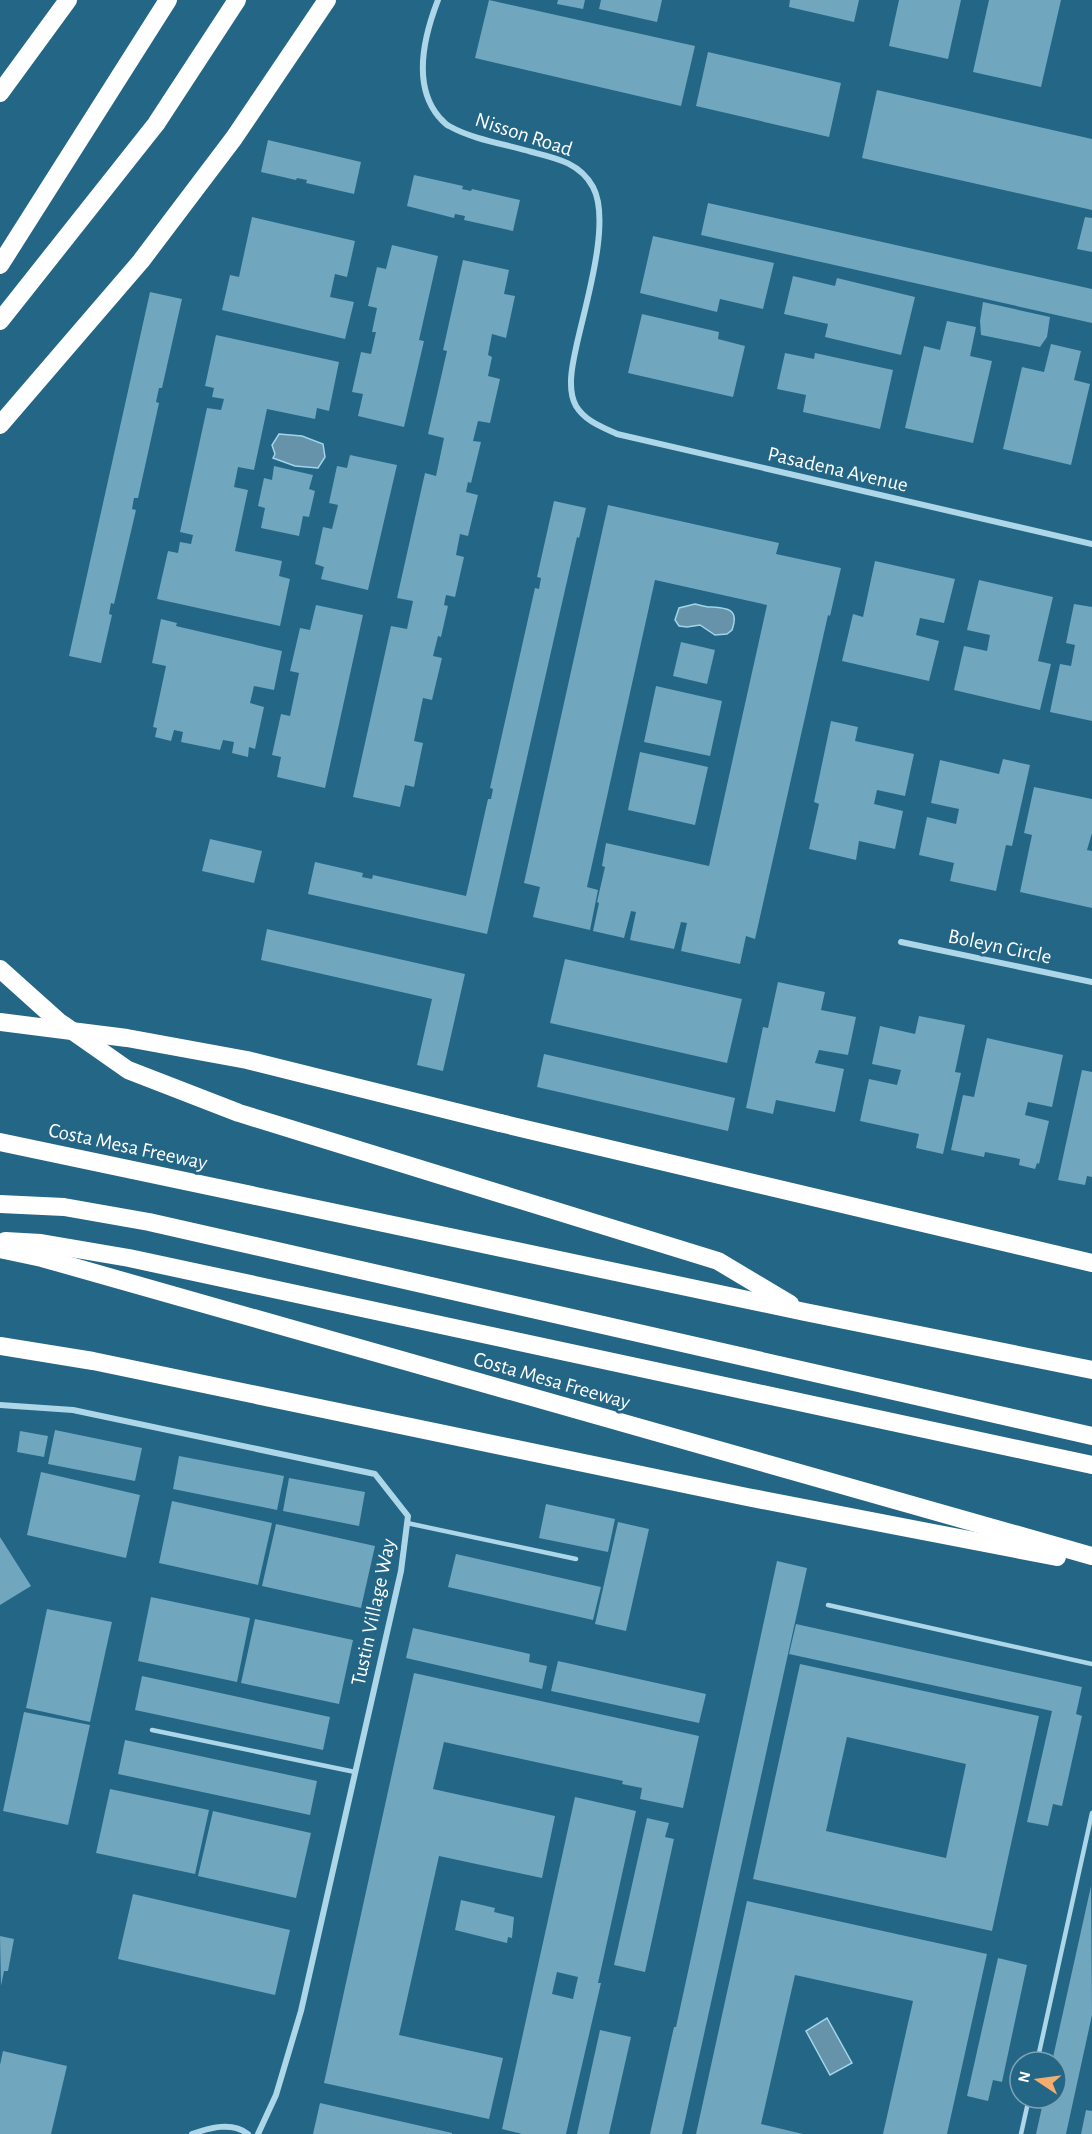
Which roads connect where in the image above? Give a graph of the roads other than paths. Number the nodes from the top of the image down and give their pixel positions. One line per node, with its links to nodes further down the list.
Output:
1 (68, 0): 6 (highway)
2 (168, 0): 7 (highway)
3 (237, 0): 8 (highway)
4 (327, 0): 10 (highway)
5 (438, 0): 9 (street, Nisson Road)
6 (0, 93)
7 (0, 265)
8 (0, 321)
9 (582, 414): 11 (street, Pasadena Avenue)
10 (0, 425)
11 (1092, 544)
12 (901, 942): 14 (street, Boleyn Circle)
13 (0, 969): 23 (highway)
14 (1092, 982)
15 (0, 1022): 22 (highway, bridge)
16 (0, 1142): 23 (highway, Costa Mesa Freeway)
17 (0, 1204): 27 (highway)
18 (0, 1240): 28 (highway)
19 (0, 1249): 21 (highway, Costa Mesa Freeway)
20 (0, 1256): 21 (highway)
21 (42, 1258): 30 (highway, Costa Mesa Freeway)
22 (1092, 1263)
23 (804, 1312): 25 (highway, Costa Mesa Freeway)
24 (0, 1346): 32 (highway)
25 (1092, 1370)
26 (0, 1405): 29 (street, Tustin Village Way)
27 (1092, 1436)
28 (1092, 1465)
29 (407, 1523): 31 (lane); 36 (street, Tustin Village Way)
30 (1092, 1556)
31 (576, 1559)
32 (1092, 1564)
33 (828, 1605): 34 (lane)
34 (1092, 1664)
35 (153, 1730): 36 (lane)
36 (356, 1772): 42 (street, Tustin Village Way)
37 (1092, 1814): 38 (lane)
38 (1039, 2050)
39 (1026, 2110): 43 (lane)
40 (192, 2134): 41 (street)
41 (248, 2134)
42 (258, 2134)
43 (1020, 2134)

